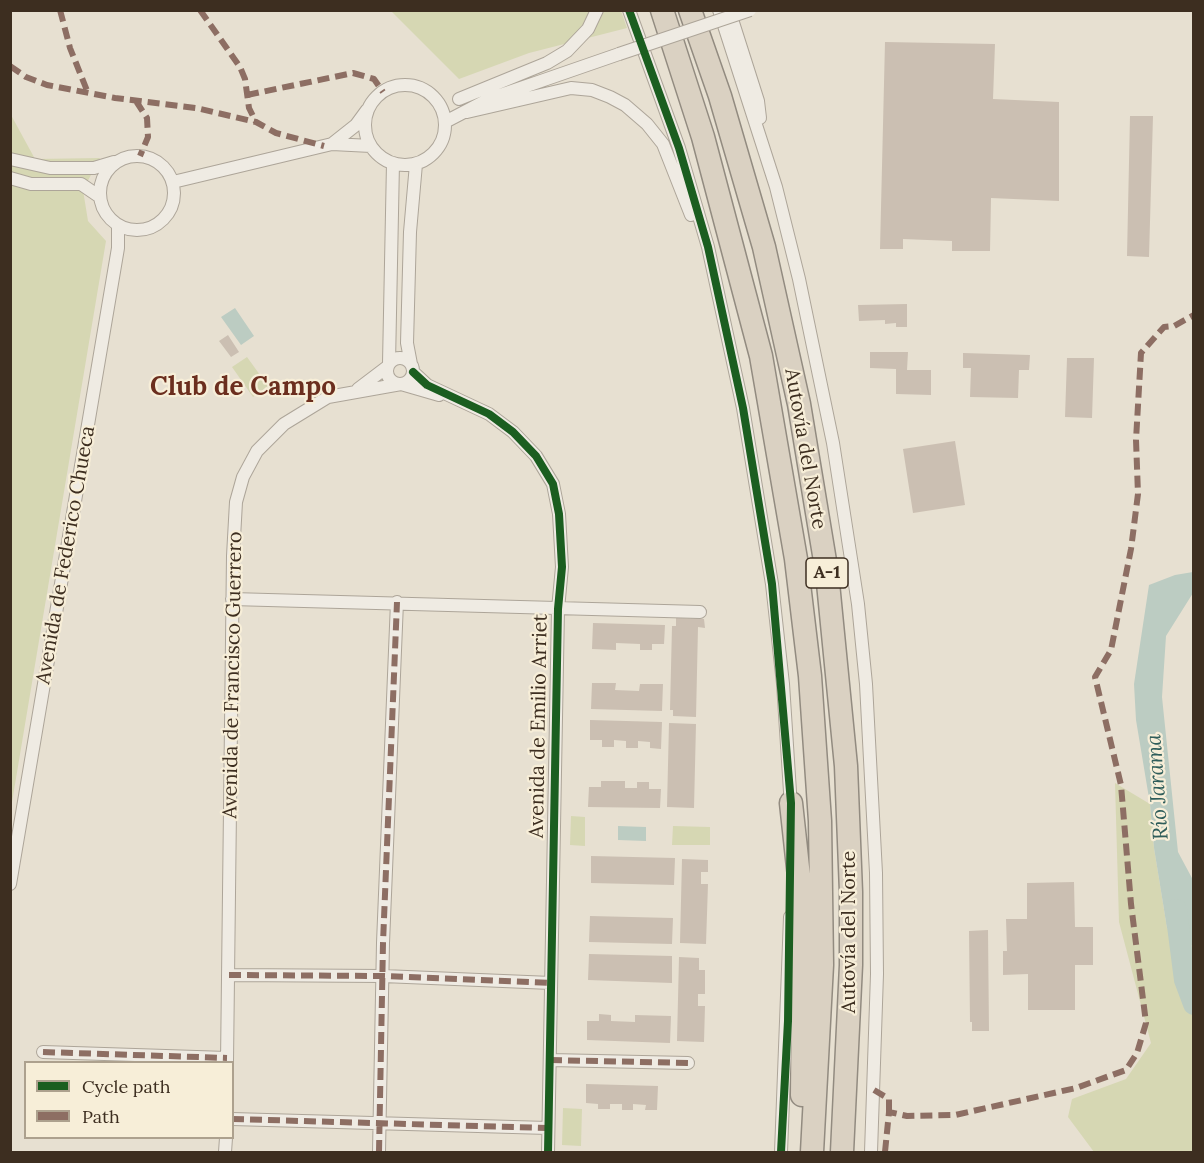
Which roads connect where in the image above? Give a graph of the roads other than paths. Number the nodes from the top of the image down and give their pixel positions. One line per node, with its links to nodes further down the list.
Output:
1 (597, 10): 9 (street)
2 (629, 10): 25 (street)
3 (662, 10): 51 (highway, Autovía del Norte / A-1)
4 (690, 10): 52 (highway, Autovía del Norte / A-1)
5 (719, 10): 14 (street)
6 (729, 10): 14 (street)
7 (750, 10): 10 (street, bridge)
8 (435, 99): 9 (street); 11 (street); 13 (street)
9 (459, 99): 10 (street)
10 (489, 99): 12 (street)
11 (370, 107): 15 (street); 16 (street)
12 (467, 112): 13 (street); 25 (street)
13 (445, 122): 20 (street)
14 (763, 143): 53 (street)
15 (332, 144): 16 (street); 22 (street)
16 (371, 146): 19 (street)
17 (10, 159): 18 (street)
18 (114, 162): 22 (street); 23 (street)
19 (393, 163): 20 (street); 26 (street)
20 (416, 164): 27 (street)
21 (10, 178): 23 (street)
22 (173, 182): 24 (street)
23 (100, 196): 24 (street)
24 (118, 227): 36 (street, Avenida de Federico Chueca)
25 (723, 317): 35 (street)
26 (388, 365): 27 (street); 28 (street); 29 (street, Avenida de Francisco Guerrero)
27 (412, 368): 28 (street); 30 (street, Avenida de Emilio Arriet)
28 (401, 384): 29 (street); 30 (street)
29 (355, 392): 31 (street, Avenida de Francisco Guerrero)
30 (449, 397): 33 (street, Avenida de Emilio Arriet)
31 (232, 599): 32 (street); 37 (street, Avenida de Francisco Guerrero)
32 (397, 602): 33 (street); 38 (street)
33 (558, 609): 34 (street); 39 (street, Avenida de Emilio Arriet)
34 (700, 612)
35 (791, 803): 49 (street); 50 (highway)
36 (10, 884)
37 (229, 975): 38 (street); 41 (street, Avenida de Francisco Guerrero)
38 (383, 976): 39 (street); 45 (street)
39 (550, 983): 42 (street, Avenida de Emilio Arriet)
40 (43, 1052): 41 (street)
41 (227, 1060)
42 (550, 1060): 43 (street); 46 (street, Avenida de Emilio Arriet)
43 (688, 1063)
44 (234, 1119): 45 (street)
45 (380, 1125): 46 (street); 47 (street)
46 (548, 1128): 48 (street, Avenida de Emilio Arriet)
47 (379, 1152)
48 (548, 1152)
49 (781, 1152)
50 (798, 1152)
51 (812, 1152)
52 (842, 1152)
53 (871, 1152)

